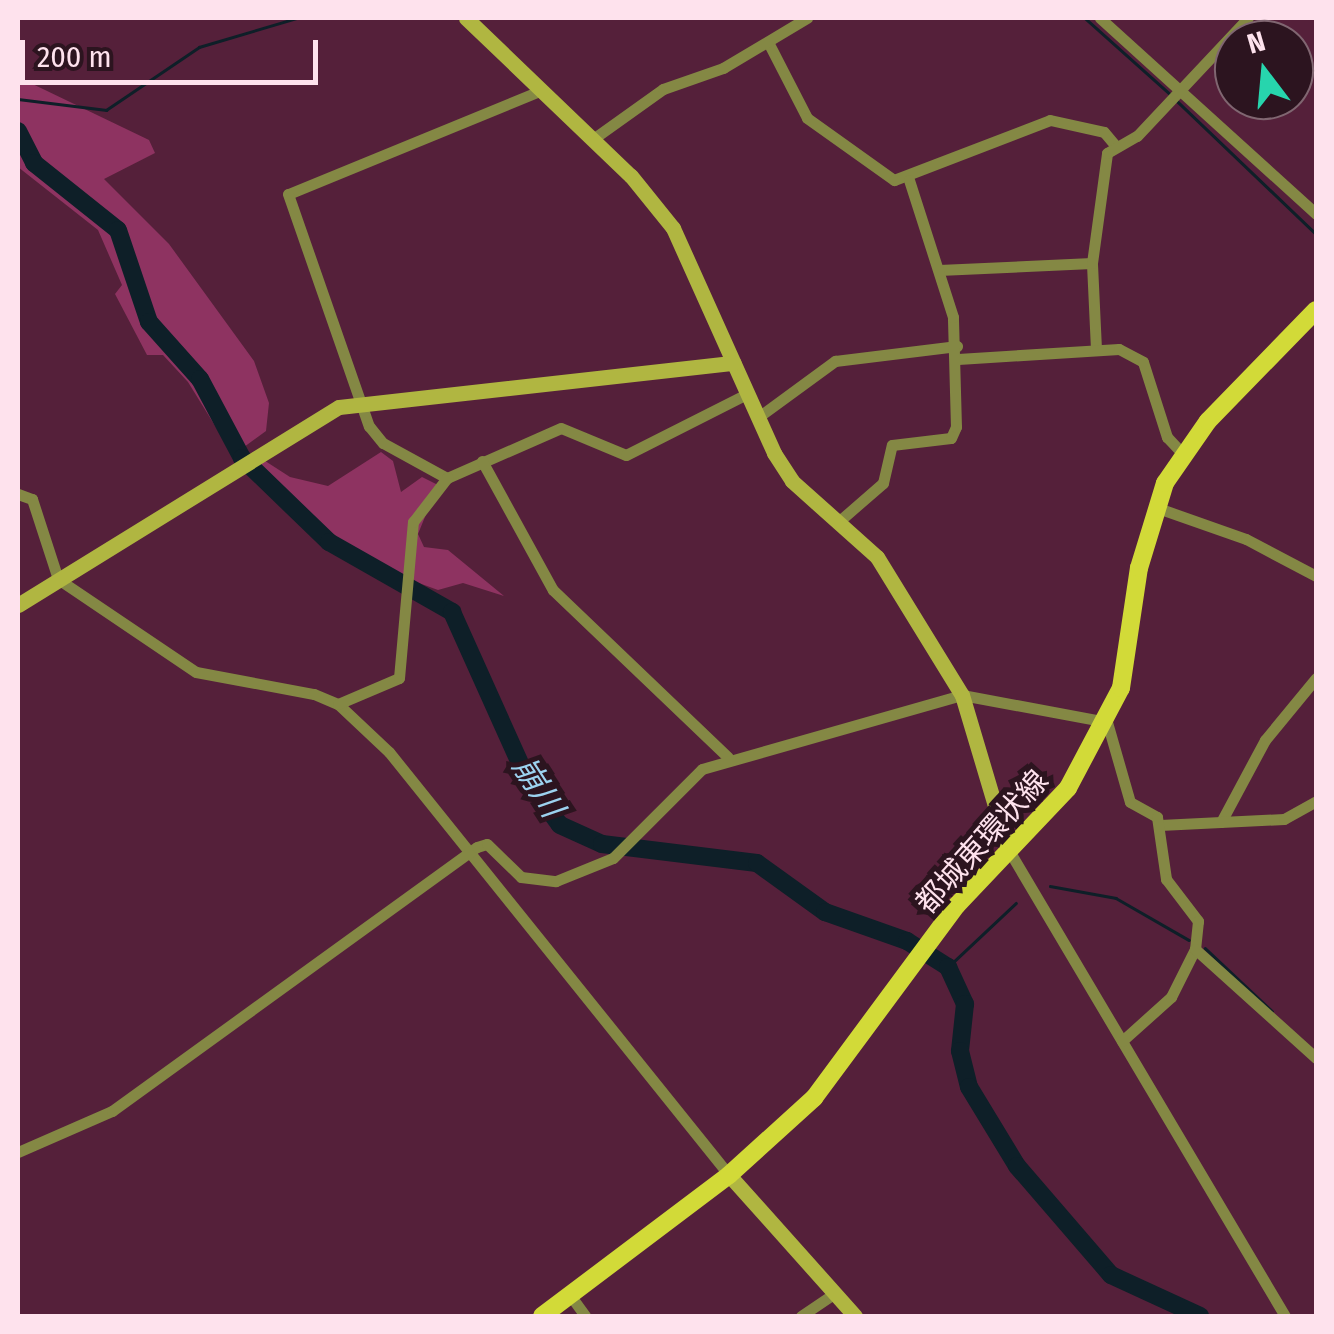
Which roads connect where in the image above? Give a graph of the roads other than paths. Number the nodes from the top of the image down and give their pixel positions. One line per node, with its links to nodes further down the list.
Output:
1 (466, 18): 6 (street)
2 (807, 18): 5 (street)
3 (1100, 18): 7 (street)
4 (1248, 18): 7 (street)
5 (768, 42): 8 (street); 10 (street)
6 (542, 90): 8 (street); 19 (street)
7 (1175, 96): 9 (street); 11 (street)
8 (594, 139): 17 (street)
9 (1114, 144): 10 (street); 12 (street)
10 (909, 180): 13 (street)
11 (1316, 214)
12 (1092, 262): 13 (street); 15 (street)
13 (940, 270): 16 (street)
14 (1316, 310): 21 (main road, 都城東環状線)
15 (1096, 349): 16 (street); 21 (street)
16 (958, 352): 20 (street); 26 (street)
17 (734, 363): 18 (street); 19 (street)
18 (748, 394): 20 (street); 22 (street)
19 (361, 401): 23 (street); 28 (street)
20 (757, 418): 26 (street)
21 (1182, 453): 25 (main road, 都城東環状線)
22 (482, 461): 23 (street); 34 (street)
23 (447, 478): 32 (street)
24 (18, 494): 28 (street)
25 (1156, 507): 27 (street); 33 (main road, 都城東環状線)
26 (837, 522): 31 (street)
27 (1316, 576)
28 (58, 579): 29 (street); 32 (street)
29 (18, 605)
30 (1316, 678): 36 (street)
31 (962, 696): 33 (street); 34 (street); 38 (street)
32 (338, 704): 39 (street)
33 (1107, 722): 37 (street); 38 (main road, 都城東環状線)
34 (728, 757): 39 (street)
35 (1316, 801): 36 (street)
36 (1222, 822): 37 (street)
37 (1160, 825): 40 (street)
38 (1008, 849): 41 (street); 44 (main road, 都城東環状線)
39 (472, 852): 43 (street); 44 (street)
40 (1195, 949): 41 (street); 42 (street)
41 (1122, 1042): 51 (street)
42 (1316, 1058)
43 (18, 1152)
44 (729, 1175): 45 (main road, 都城東環状線); 46 (street)
45 (570, 1295): 47 (main road, 都城東環状線); 48 (street)
46 (832, 1295): 49 (street); 50 (street)
47 (542, 1316)
48 (585, 1316)
49 (801, 1316)
50 (855, 1316)
51 (1284, 1316)

